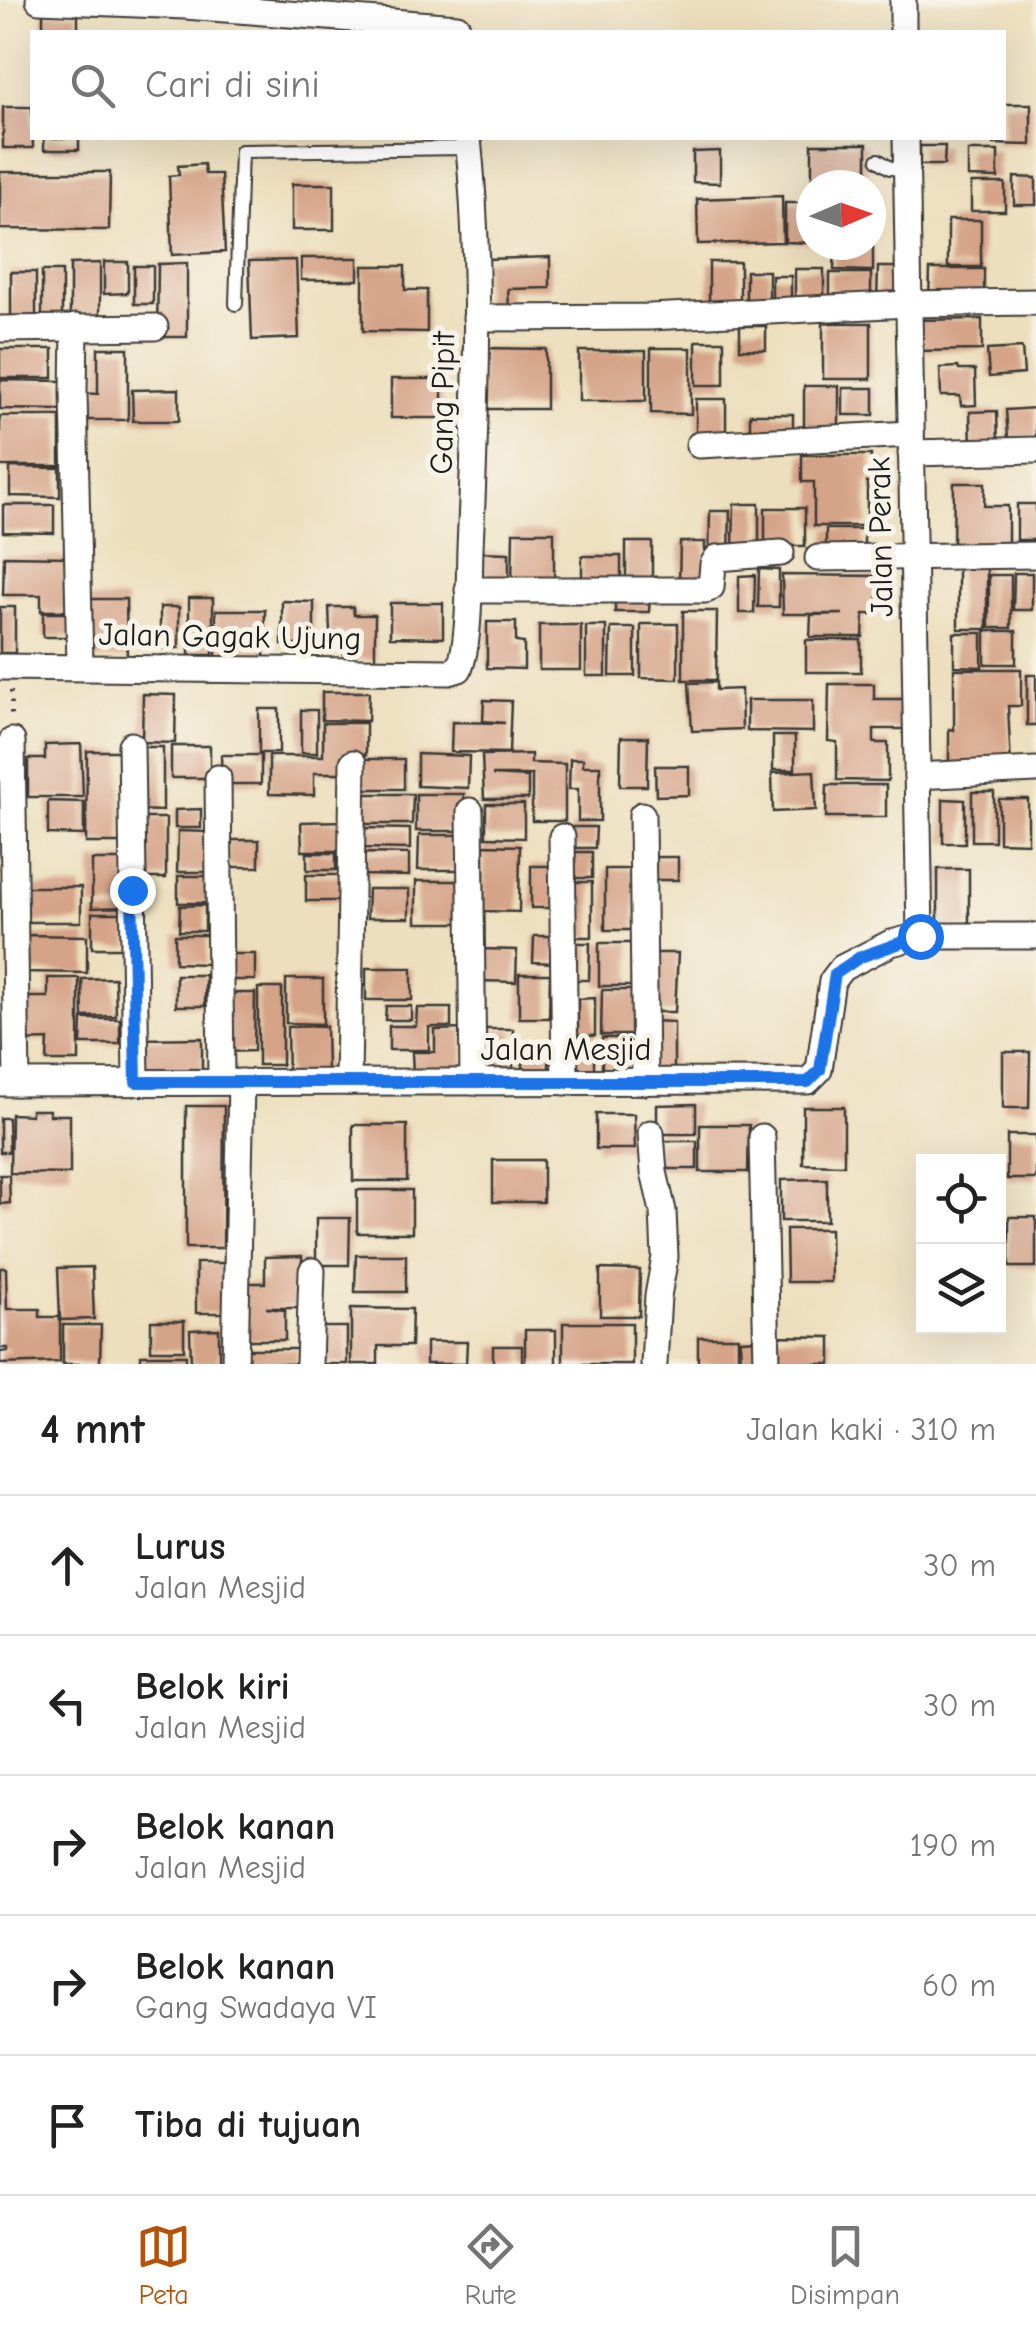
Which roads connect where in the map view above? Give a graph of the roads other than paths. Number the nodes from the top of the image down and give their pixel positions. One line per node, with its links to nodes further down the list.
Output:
1 (39, 0): 4 (street)
2 (456, 0): 4 (street)
3 (902, 0): 5 (street)
4 (457, 30)
5 (903, 30)
6 (906, 140): 9 (street, Jalan Perak)
7 (469, 143): 11 (lane); 13 (street, Gang Pipit)
8 (878, 160): 9 (lane)
9 (907, 170): 12 (street, Jalan Perak)
10 (1036, 302): 12 (street)
11 (236, 304)
12 (908, 304): 13 (street); 17 (street, Jalan Perak)
13 (476, 318): 24 (street, Gang Pipit)
14 (75, 327): 15 (street); 16 (street); 25 (street)
15 (154, 327)
16 (0, 329)
17 (911, 443): 18 (street); 19 (street); 22 (street, Jalan Perak)
18 (699, 445)
19 (1036, 450)
20 (781, 554): 24 (street)
21 (1036, 554): 22 (street)
22 (912, 557): 23 (street); 32 (street, Jalan Perak)
23 (818, 558)
24 (468, 590): 27 (street, Gang Pipit)
25 (80, 666): 26 (street, Jalan Gagak Ujung); 27 (street, Jalan Gagak Ujung)
26 (5, 667)
27 (459, 669)
28 (12, 741): 39 (street)
29 (131, 745): 40 (street)
30 (354, 763): 42 (street)
31 (1036, 770): 32 (street)
32 (917, 776): 37 (street, Jalan Perak)
33 (218, 778): 41 (street)
34 (470, 811): 43 (street)
35 (642, 815): 45 (street)
36 (562, 838): 44 (street)
37 (920, 936): 38 (street, Jalan Mesjid); 45 (street, Jalan Mesjid)
38 (1036, 936)
39 (9, 1082): 40 (street, Jalan Mesjid)
40 (136, 1082): 41 (street, Jalan Mesjid)
41 (231, 1082): 42 (street, Jalan Mesjid); 49 (street)
42 (348, 1082): 43 (street, Jalan Mesjid)
43 (473, 1082): 44 (street, Jalan Mesjid)
44 (565, 1082): 45 (street, Jalan Mesjid)
45 (645, 1082)
46 (652, 1133): 51 (street)
47 (762, 1137): 52 (street)
48 (312, 1271): 50 (street)
49 (235, 1364)
50 (310, 1364)
51 (654, 1364)
52 (767, 1364)

